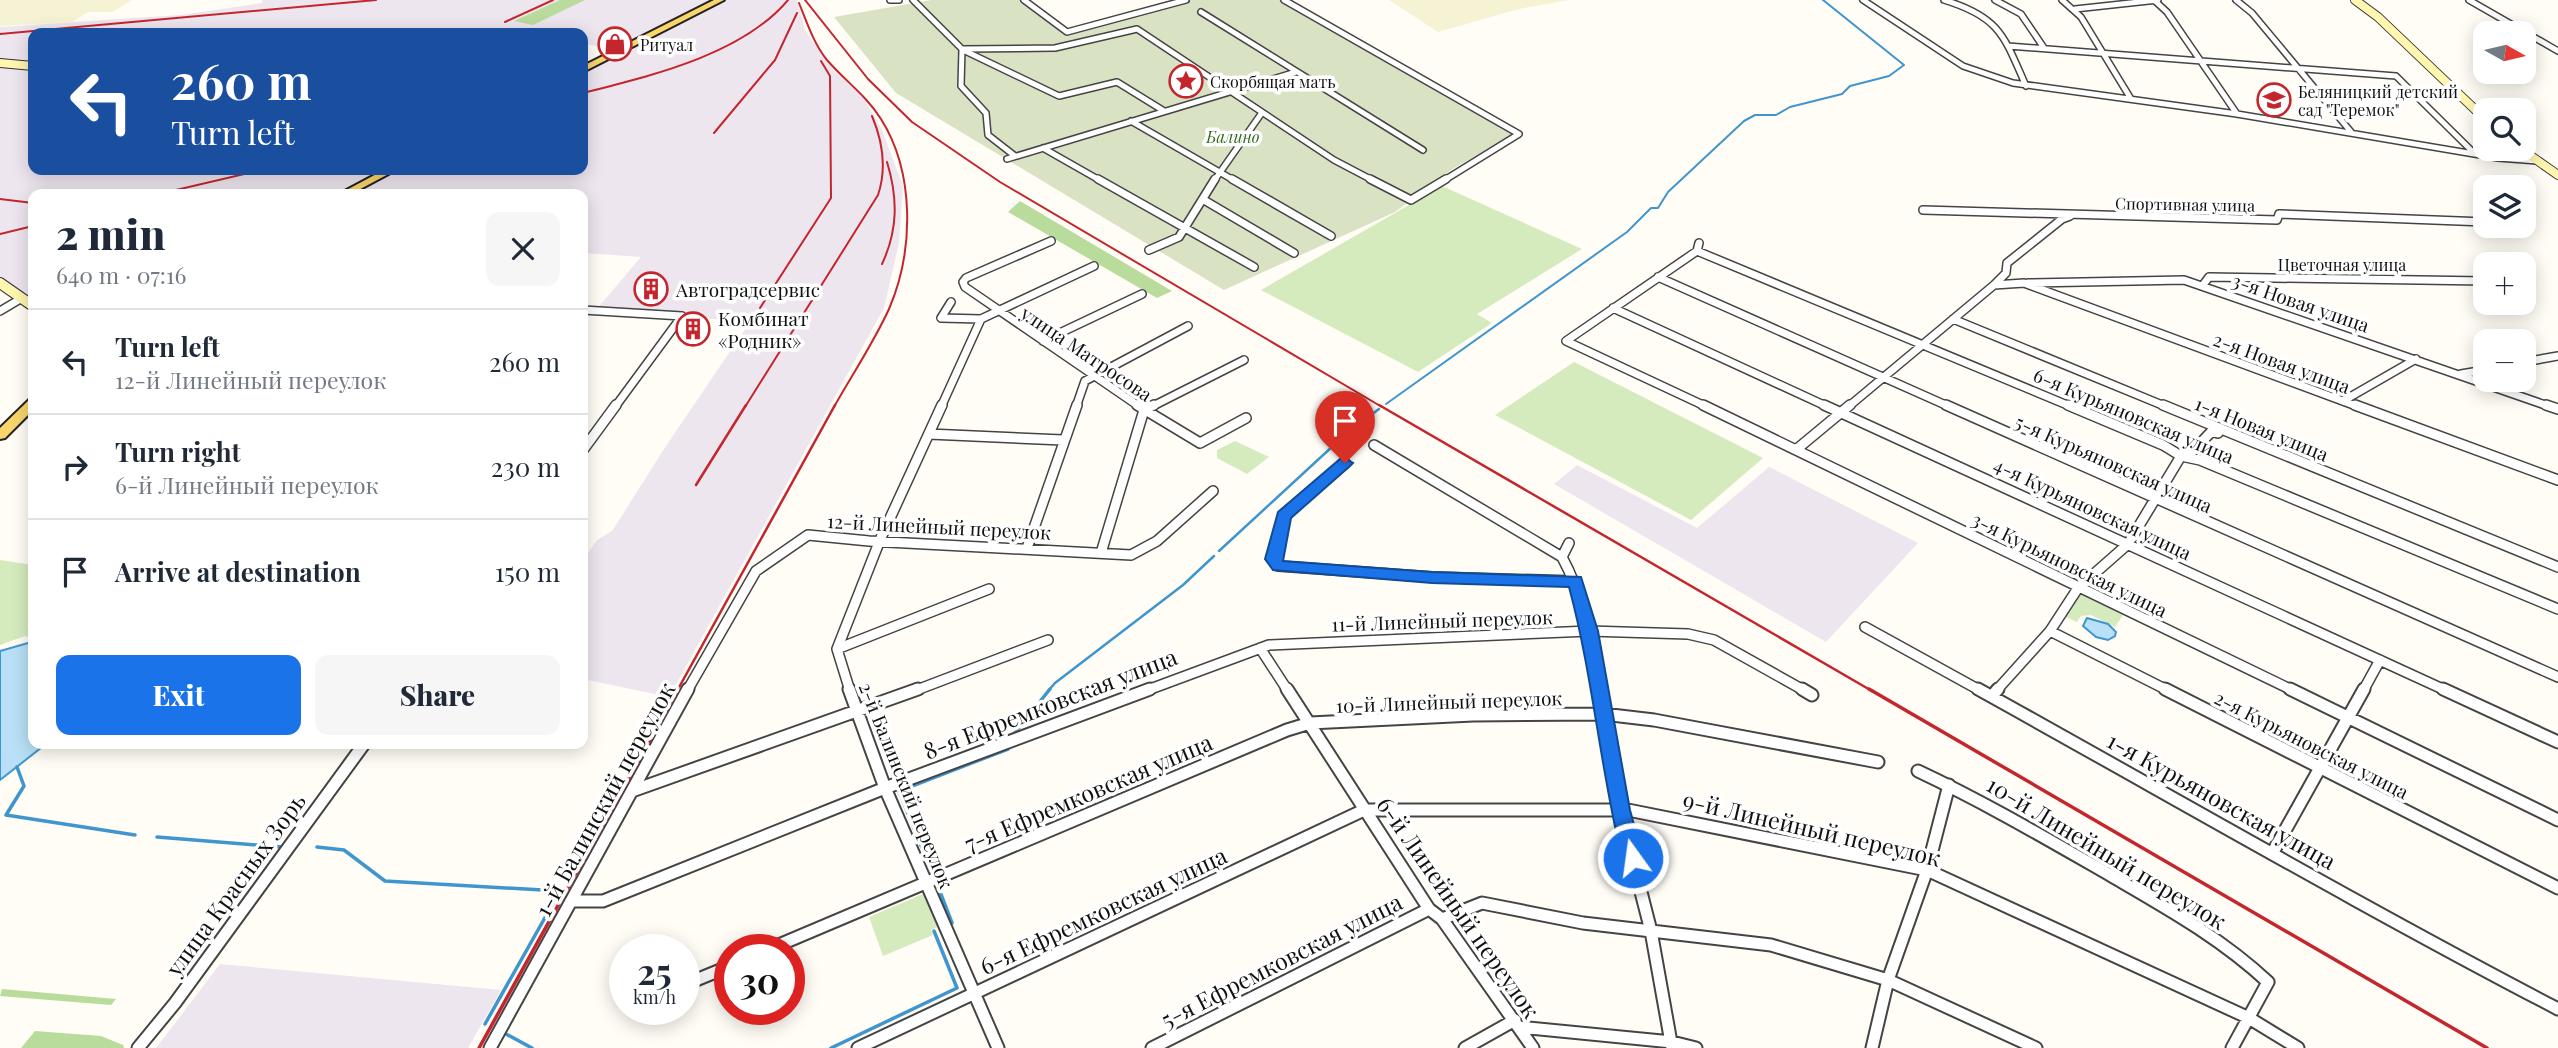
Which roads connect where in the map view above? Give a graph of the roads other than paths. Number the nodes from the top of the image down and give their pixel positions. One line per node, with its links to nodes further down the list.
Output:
1 (720, 0): 27 (main road)
2 (899, 0): 16 (street)
3 (913, 0): 21 (street)
4 (1024, 0): 5 (street)
5 (1186, 0)
6 (1284, 0): 36 (street)
7 (1863, 0): 30 (street)
8 (1945, 0): 19 (street)
9 (1995, 0): 20 (street)
10 (2062, 0): 17 (street)
11 (2156, 0): 17 (street); 24 (street)
12 (2236, 0): 28 (street)
13 (2355, 0): 34 (main road)
14 (2361, 0): 33 (main road)
15 (2469, 0): 22 (street)
16 (891, 1)
17 (2075, 9): 23 (street)
18 (1201, 12): 29 (street)
19 (2008, 46): 20 (street); 30 (street)
20 (2043, 48): 23 (street)
21 (962, 49): 31 (street); 35 (street); 44 (street)
22 (2558, 51)
23 (2101, 52): 24 (street); 32 (street)
24 (2198, 60): 28 (street); 37 (street)
25 (0, 62): 26 (main road)
26 (28, 65)
27 (588, 66)
28 (2297, 68): 39 (street); 42 (street)
29 (1296, 72): 31 (street); 41 (street)
30 (2026, 86): 32 (street)
31 (1228, 92): 35 (street); 36 (street)
32 (2131, 99): 37 (street)
33 (2473, 101)
34 (2473, 108)
35 (1164, 111): 38 (street)
36 (1261, 114): 49 (street)
37 (2238, 114): 39 (street)
38 (1130, 121): 40 (street); 49 (street)
39 (2352, 133): 43 (street)
40 (1043, 148): 44 (street); 57 (street)
41 (1423, 150)
42 (2473, 152)
43 (2473, 154)
44 (1015, 156): 46 (street)
45 (2536, 156): 48 (main road)
46 (1007, 159)
47 (2537, 161): 51 (main road)
48 (2558, 169)
49 (1219, 170): 53 (street); 58 (street)
50 (381, 175): 52 (main road)
51 (2558, 175)
52 (354, 189)
53 (1204, 200): 57 (street); 61 (street)
54 (1923, 211): 55 (street, Спортивная улица)
55 (2072, 215): 56 (street, Спортивная улица); 68 (street)
56 (2473, 222)
57 (1185, 227): 60 (street); 63 (street)
58 (1331, 236)
59 (1051, 241): 77 (street, улица Матросова)
60 (1149, 250)
61 (1294, 253)
62 (1094, 266): 77 (street)
63 (1254, 267)
64 (1658, 277): 74 (street); 82 (street, 6-я Курьяновская улица); 90 (street, 5-я Курьяновская улица)
65 (2473, 280): 69 (street, Цветочная улица)
66 (0, 283): 71 (main road)
67 (2024, 283): 68 (street, 2-я Новая улица); 69 (street, 3-я Новая улица); 91 (street, 2-я Новая улица)
68 (1994, 285): 79 (street)
69 (2203, 285): 84 (street, 3-я Новая улица)
70 (1142, 293): 81 (street)
71 (22, 298): 72 (main road); 76 (street)
72 (28, 302)
73 (951, 302): 78 (street)
74 (1613, 308): 95 (street, 4-я Курьяновская улица); 104 (street, 3-я Курьяновская улица)
75 (588, 310): 100 (street)
76 (0, 311)
77 (996, 312): 78 (street); 81 (street, улица Матросова)
78 (981, 319): 97 (street)
79 (1951, 321): 82 (street); 102 (street, 1-я Новая улица)
80 (1188, 326): 89 (street)
81 (1043, 341): 89 (street, улица Матросова)
82 (1923, 344): 90 (street); 105 (street, 6-я Курьяновская улица)
83 (2558, 356): 86 (street)
84 (2416, 359): 88 (street, 3-я Новая улица); 91 (street)
85 (1244, 360): 94 (street)
86 (2536, 360)
87 (2473, 372): 88 (street)
88 (2459, 374): 93 (street, 3-я Новая улица)
89 (1093, 375): 94 (street, улица Матросова); 99 (street)
90 (1884, 376): 95 (street); 109 (street, 5-я Курьяновская улица)
91 (2343, 401): 107 (street, 2-я Новая улица)
92 (28, 408): 98 (main road)
93 (2558, 409)
94 (1144, 410): 101 (street, улица Матросова); 114 (street)
95 (1843, 412): 104 (street); 112 (street, 4-я Курьяновская улица)
96 (1246, 418): 101 (street)
97 (929, 434): 99 (street); 110 (street)
98 (0, 435)
99 (1063, 440): 113 (street)
100 (588, 443)
101 (1200, 443)
102 (2253, 443): 105 (street); 116 (street, 1-я Новая улица)
103 (1374, 445): 115 (street)
104 (1797, 449): 119 (street, 3-я Курьяновская улица)
105 (2181, 456): 109 (street); 121 (street, 6-я Курьяновская улица)
106 (1345, 463): 118 (street)
107 (2558, 480)
108 (1213, 491): 114 (street, 12-й Линейный переулок)
109 (2157, 499): 112 (street); 129 (street, 5-я Курьяновская улица)
110 (880, 540): 113 (street, 12-й Линейный переулок); 117 (street, 12-й Линейный переулок); 127 (street)
111 (1569, 543): 115 (street)
112 (2128, 544): 119 (street); 128 (street, 4-я Курьяновская улица)
113 (1027, 548): 114 (street, 12-й Линейный переулок)
114 (1101, 553)
115 (1562, 557): 118 (street)
116 (2558, 567)
117 (756, 571): 143 (street, 1-й Балинский переулок)
118 (1575, 581): 123 (street)
119 (2078, 588): 124 (street); 134 (street, 3-я Курьяновская улица)
120 (989, 589): 127 (street)
121 (2558, 609)
122 (1865, 627): 131 (street, 1-я Курьяновская улица)
123 (1590, 631): 126 (street, 11-й Линейный переулок); 130 (street, 11-й Линейный переулок); 133 (street)
124 (2050, 631): 131 (street); 139 (street, 2-я Курьяновская улица)
125 (1048, 640): 132 (street)
126 (1265, 647): 135 (street, 6-й Линейный переулок); 142 (street, 8-я Ефремковская улица)
127 (837, 649): 132 (street, 2-й Балинский переулок)
128 (2380, 660): 134 (street); 136 (street, 4-я Курьяновская улица)
129 (2558, 677)
130 (1812, 695)
131 (1992, 696): 147 (street, 1-я Курьяновская улица)
132 (856, 713): 142 (street, 2-й Балинский переулок); 143 (street)
133 (1603, 714): 135 (street, 10-й Линейный переулок); 138 (street, 10-й Линейный переулок); 145 (street)
134 (2347, 718): 139 (street); 146 (street, 3-я Курьяновская улица)
135 (1310, 723): 144 (street, 6-й Линейный переулок); 149 (street, 7-я Ефремковская улица)
136 (2558, 742)
137 (360, 749): 162 (street, улица Красных Зорь)
138 (1878, 762)
139 (2322, 768): 147 (street); 150 (street, 2-я Курьяновская улица)
140 (1918, 771): 141 (street, 10-й Линейный переулок)
141 (1949, 785): 148 (street); 159 (street, 10-й Линейный переулок)
142 (885, 788): 149 (street, 2-й Балинский переулок); 151 (street, 8-я Ефремковская улица)
143 (632, 791): 151 (street, 1-й Балинский переулок)
144 (1364, 810): 145 (street, 9-й Линейный переулок); 152 (street, 6-й Линейный переулок); 157 (street, 6-я Ефремковская улица)
145 (1620, 810): 148 (street, 9-й Линейный переулок); 154 (street)
146 (2558, 820)
147 (2273, 852): 158 (street, 1-я Курьяновская улица)
148 (1927, 870): 156 (street); 159 (street, 9-й Линейный переулок)
149 (926, 884): 155 (street, 7-я Ефремковская улица); 157 (street, 2-й Балинский переулок)
150 (2558, 888)
151 (573, 901): 163 (street, 1-й Балинский переулок)
152 (1429, 909): 153 (street, 6-й Линейный переулок); 166 (street, 5-я Ефремковская улица)
153 (1442, 919): 154 (street); 160 (street, 6-й Линейный переулок)
154 (1651, 931): 156 (street); 161 (street)
155 (805, 934)
156 (1888, 980): 170 (street); 171 (street)
157 (975, 994): 164 (street, 6-я Ефремковская улица); 165 (street, 2-й Балинский переулок)
158 (2558, 1009)
159 (2249, 1018): 172 (street); 173 (street, 9-й Линейный переулок)
160 (1517, 1024): 161 (street); 167 (street); 168 (street, 6-й Линейный переулок)
161 (1672, 1045): 169 (street)
162 (138, 1048)
163 (490, 1048)
164 (858, 1048)
165 (998, 1048)
166 (1152, 1048)
167 (1465, 1048)
168 (1533, 1048)
169 (1696, 1048)
170 (1872, 1048)
171 (2036, 1048)
172 (2232, 1048)
173 (2298, 1048)

